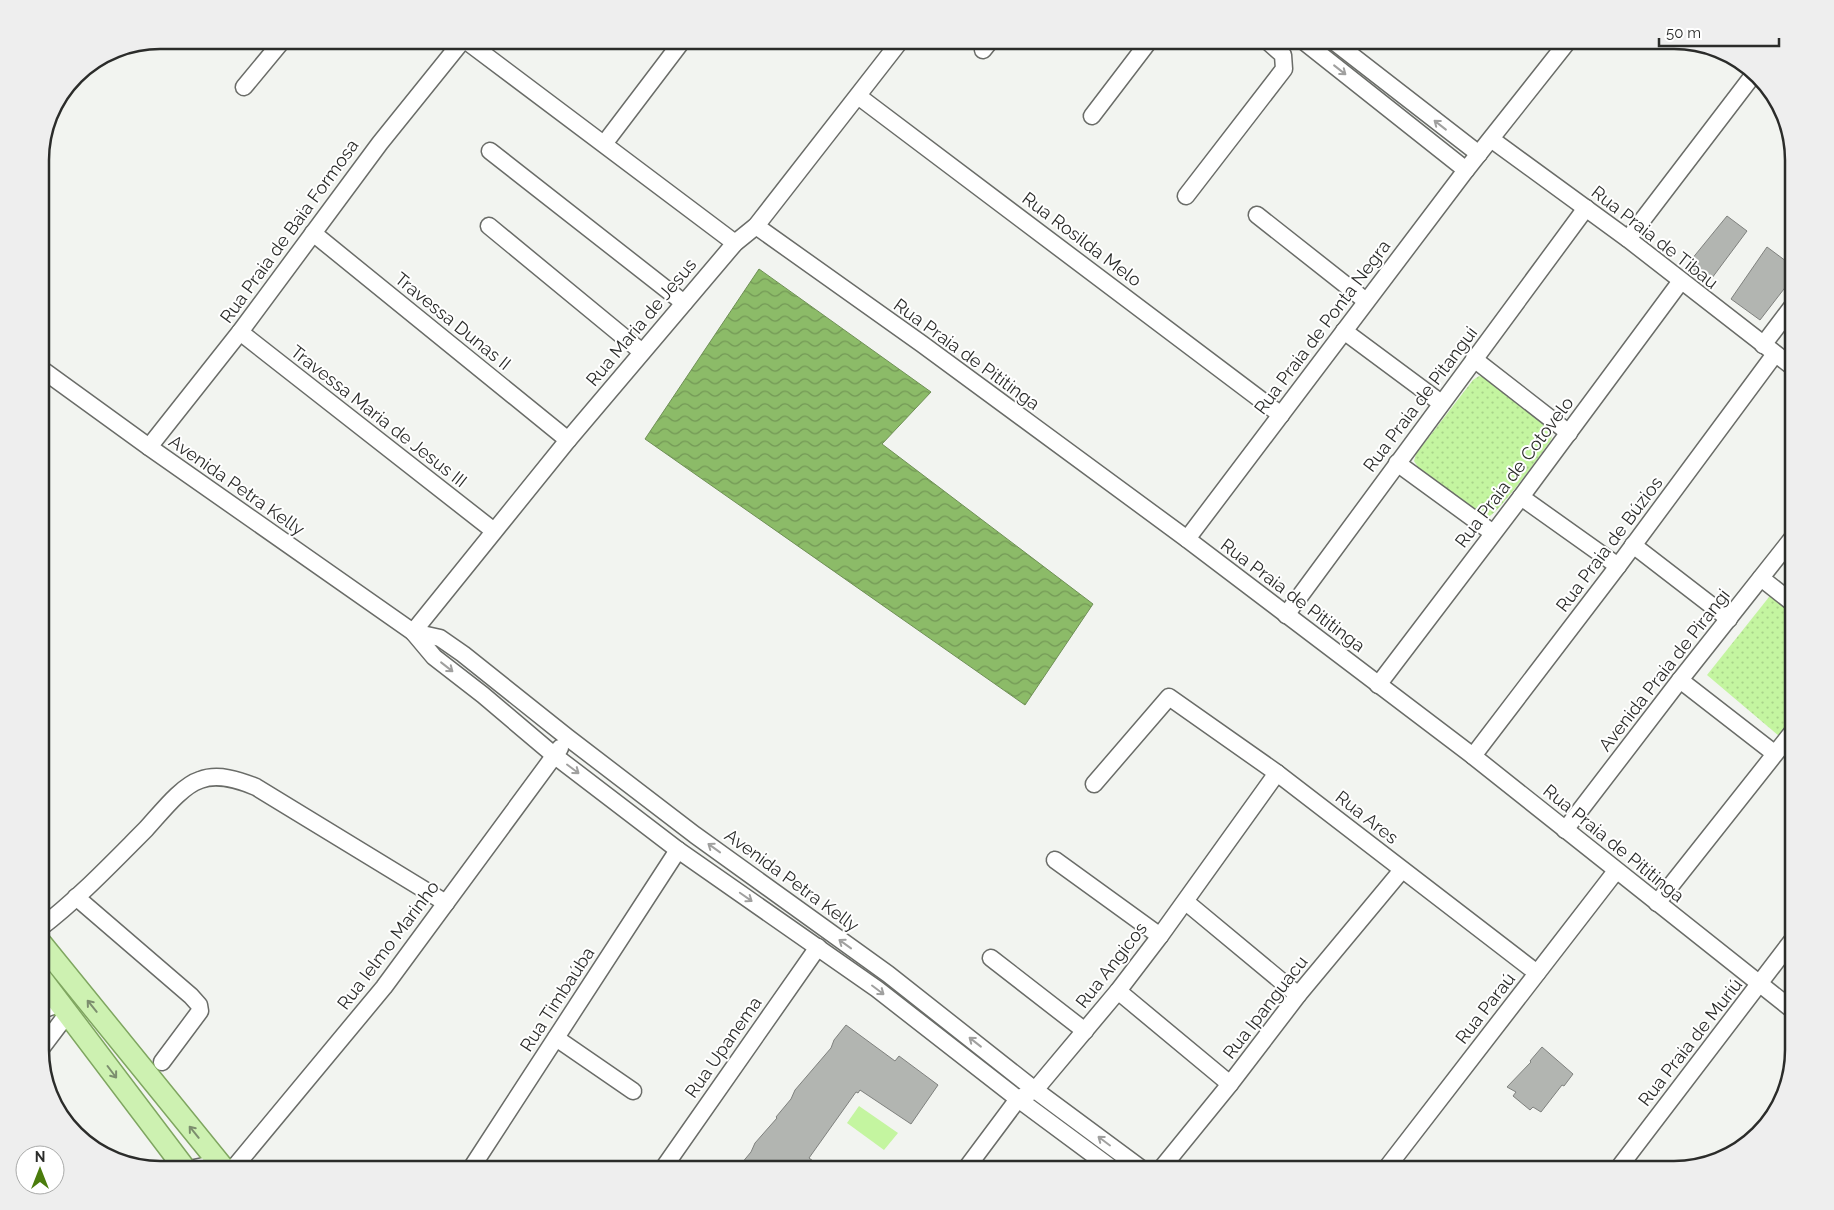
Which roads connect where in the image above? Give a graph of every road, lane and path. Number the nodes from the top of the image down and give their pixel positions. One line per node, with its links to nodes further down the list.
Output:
1 (276, 49): 12 (street)
2 (457, 49): 25 (street, Rua Praia de Baia Formosa)
3 (476, 49): 16 (street)
4 (676, 49): 16 (street)
5 (893, 49): 13 (street, Rua Maria de Jesus)
6 (1143, 49): 14 (street)
7 (1276, 49): 20 (street)
8 (1313, 49): 19 (street, one-way to 19)
9 (1344, 49): 18 (street, one-way to 9)
10 (1561, 49): 15 (street, Rua Praia de Ponta Negra)
11 (1750, 79): 26 (street)
12 (244, 87)
13 (858, 96): 24 (street, Rua Maria de Jesus); 40 (street, Rua Rosilda Melo)
14 (1092, 116)
15 (1491, 139): 18 (street, Rua Praia de Ponta Negra); 21 (street, Rua Praia de Tibau)
16 (604, 144): 27 (street)
17 (490, 151): 30 (street)
18 (1479, 154): 19 (street, Rua Praia de Ponta Negra)
19 (1466, 170): 29 (street, Rua Praia de Ponta Negra)
20 (1186, 196)
21 (1586, 208): 26 (street, Rua Praia de Tibau); 36 (street, Rua Praia de Pitangui)
22 (1257, 215): 29 (street)
23 (489, 226): 35 (street)
24 (756, 226): 27 (street, Rua Maria de Jesus); 48 (street, Rua Praia de Pititinga)
25 (313, 233): 33 (street, Rua Praia de Baia Formosa); 42 (street, Travessa Dunas II)
26 (1628, 239): 28 (street, Rua Praia de Tibau)
27 (735, 243): 30 (street, Rua Maria de Jesus)
28 (1681, 281): 34 (street, Rua Praia de Tibau); 41 (street, Rua Praia de Cotovelo)
29 (1366, 301): 32 (street, Rua Praia de Ponta Negra)
30 (684, 303): 35 (street, Rua Maria de Jesus)
31 (1785, 321): 34 (street, Rua Praia de Búzios)
32 (1344, 331): 39 (street); 40 (street, Rua Praia de Ponta Negra)
33 (240, 332): 43 (street, Rua Praia de Baia Formosa); 46 (street, Travessa Maria de Jesus III)
34 (1769, 350): 37 (street, Rua Praia de Tibau); 49 (street, Rua Praia de Búzios)
35 (642, 352): 42 (street, Rua Maria de Jesus)
36 (1474, 359): 39 (street, Rua Praia de Pitangui); 41 (street)
37 (1785, 362)
38 (49, 375): 43 (street, Avenida Petra Kelly)
39 (1441, 403): 44 (street, Rua Praia de Pitangui)
40 (1281, 414): 48 (street, Rua Praia de Ponta Negra)
41 (1569, 433): 45 (street, Rua Praia de Cotovelo)
42 (568, 440): 46 (street, Rua Maria de Jesus)
43 (149, 447): 56 (street, Avenida Petra Kelly)
44 (1397, 463): 47 (street); 54 (street, Rua Praia de Pitangui)
45 (1521, 497): 47 (street, Rua Praia de Cotovelo); 51 (street)
46 (494, 531): 56 (street, Rua Maria de Jesus)
47 (1493, 533): 58 (street, Rua Praia de Cotovelo)
48 (1187, 539): 54 (street, Rua Praia de Pititinga)
49 (1633, 545): 51 (street, Rua Praia de Búzios); 55 (street)
50 (1785, 548): 52 (street, Avenida Praia de Pirangi)
51 (1618, 566): 63 (street, Rua Praia de Búzios)
52 (1762, 578): 53 (street); 55 (street, Avenida Praia de Pirangi)
53 (1785, 597)
54 (1286, 615): 58 (street, Rua Praia de Pititinga)
55 (1729, 620): 57 (street, Avenida Praia de Pirangi)
56 (413, 632): 59 (street, Avenida Petra Kelly); 62 (street, Avenida Petra Kelly, one-way to 62)
57 (1680, 680): 61 (street); 66 (street, Avenida Praia de Pirangi)
58 (1378, 685): 63 (street, Rua Praia de Pititinga)
59 (567, 737): 62 (street, Rua Ielmo Marinho); 94 (street, Avenida Petra Kelly, one-way to 59)
60 (1785, 740): 61 (street)
61 (1774, 753): 74 (street)
62 (555, 756): 67 (street, Avenida Petra Kelly, one-way to 67); 73 (street, Rua Ielmo Marinho)
63 (1473, 756): 66 (street, Rua Praia de Pititinga)
64 (1277, 773): 65 (street, Rua Ares); 69 (street, Rua Ares); 72 (street, Rua Angicos)
65 (1094, 784)
66 (1565, 830): 70 (street, Rua Praia de Pititinga)
67 (678, 850): 77 (street, Avenida Petra Kelly, one-way to 77); 91 (street, Rua Timbaúba)
68 (1055, 860): 76 (street)
69 (1402, 870): 81 (street, Rua Ares); 85 (street, Rua Ipanguacu)
70 (1616, 871): 74 (street, Rua Praia de Pititinga); 81 (street, Rua Paraú)
71 (76, 897): 73 (street); 75 (street); 92 (street)
72 (1186, 902): 76 (street, Rua Angicos); 85 (street)
73 (446, 903): 99 (street, Rua Ielmo Marinho)
74 (1657, 903): 82 (street, Rua Praia de Pititinga)
75 (49, 920)
76 (1160, 936): 84 (street, Rua Angicos)
77 (818, 947): 96 (street, Avenida Petra Kelly, one-way to 96); 101 (street, Rua Upanema)
78 (1785, 950): 82 (street, Rua Praia de Muriú)
79 (49, 953): 98 (main road, one-way to 79)
80 (992, 958): 89 (street)
81 (1537, 973): 106 (street, Rua Paraú)
82 (1760, 985): 86 (street, Rua Praia de Pititinga); 107 (street, Rua Praia de Muriú)
83 (49, 989): 87 (main road)
84 (1118, 991): 89 (street, Rua Angicos); 93 (street)
85 (1298, 995): 93 (street, Rua Ipanguacu)
86 (1785, 1004)
87 (64, 1008): 88 (street); 90 (street); 97 (main road, one-way to 97)
88 (49, 1009)
89 (1085, 1031): 94 (street, Rua Angicos)
90 (49, 1032)
91 (556, 1038): 95 (street); 100 (street, Rua Timbaúba)
92 (162, 1062)
93 (1230, 1084): 105 (street, Rua Ipanguacu)
94 (1035, 1090): 96 (street, Rua Angicos); 104 (street, Avenida Petra Kelly, one-way to 94)
95 (633, 1091)
96 (1018, 1099): 102 (street, Rua Angicos); 103 (street, Avenida Petra Kelly)
97 (179, 1161)
98 (219, 1161)
99 (231, 1161)
100 (476, 1161)
101 (668, 1161)
102 (972, 1161)
103 (1099, 1161)
104 (1131, 1161)
105 (1167, 1161)
106 (1393, 1161)
107 (1624, 1161)

